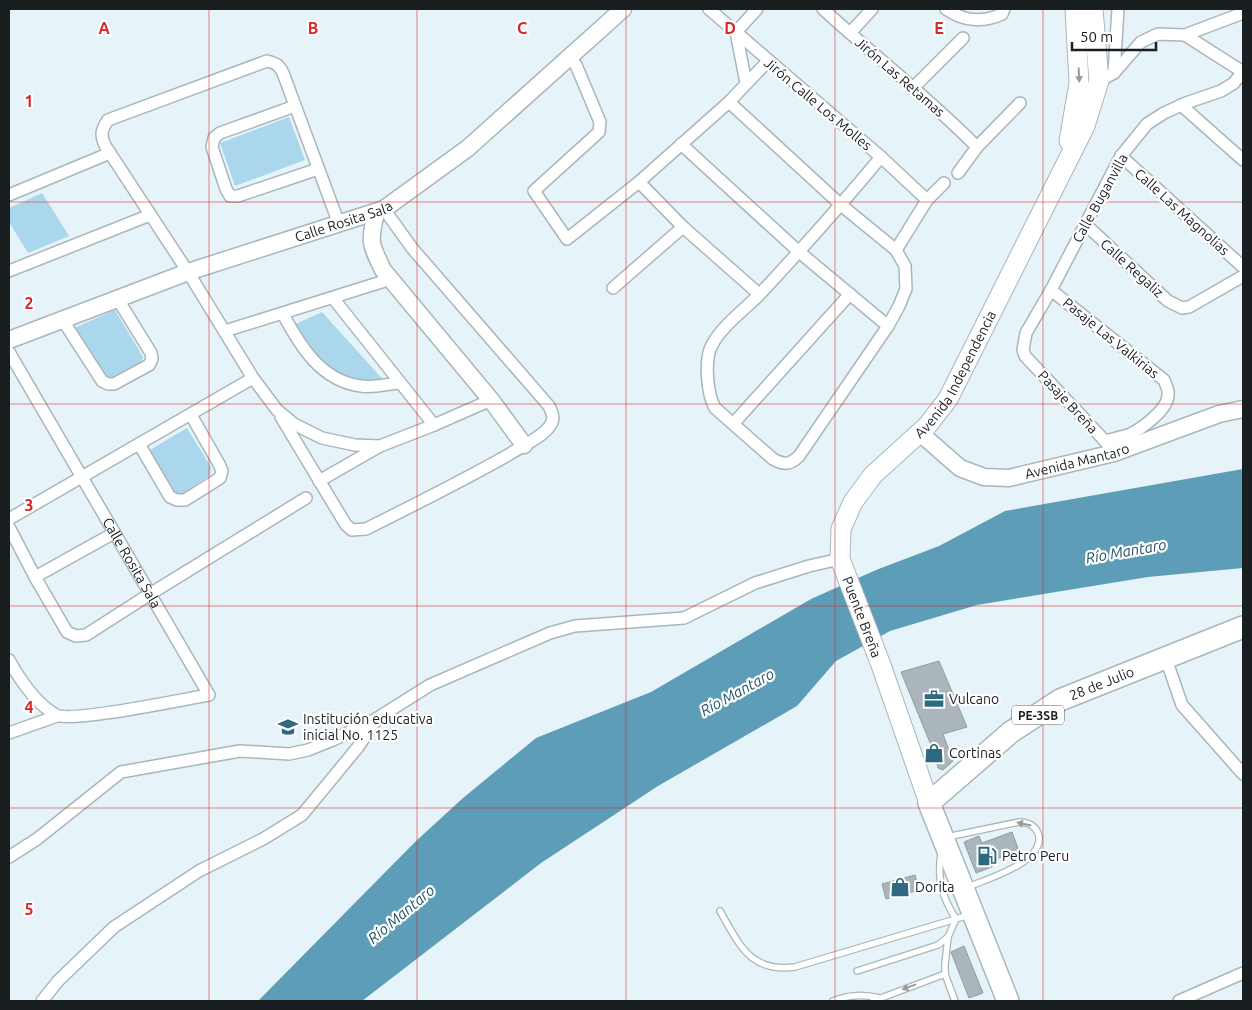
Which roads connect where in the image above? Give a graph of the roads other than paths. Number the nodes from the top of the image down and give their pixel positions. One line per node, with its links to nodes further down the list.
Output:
1 (622, 9): 16 (street, Calle Rosita Sala)
2 (709, 9): 12 (street, Jirón Calle Los Molles)
3 (757, 9): 12 (street)
4 (823, 9): 13 (street, Jirón Las Retamas)
5 (872, 9): 13 (street)
6 (946, 9): 10 (street)
7 (1075, 9): 32 (main road, Avenida Independencia, one-way to 32)
8 (1093, 9): 19 (main road, Avenida Independencia)
9 (1118, 9): 19 (street)
10 (1003, 12)
11 (1241, 12): 14 (street)
12 (736, 32): 17 (street, Jirón Calle Los Molles); 20 (street)
13 (850, 34): 21 (street, Jirón Las Retamas)
14 (1185, 35): 18 (street); 19 (street)
15 (963, 38): 21 (street)
16 (569, 57): 35 (street); 40 (street, Calle Rosita Sala)
17 (768, 61): 20 (street); 30 (street, Jirón Calle Los Molles)
18 (1243, 72): 24 (street, Calle Buganvilla)
19 (1106, 77): 32 (main road, Avenida Independencia)
20 (746, 83): 22 (street)
21 (914, 88): 27 (street, Jirón Las Retamas)
22 (729, 102): 26 (street); 39 (street)
23 (1020, 102): 27 (street)
24 (1182, 105): 29 (street, Calle Buganvilla); 31 (street)
25 (295, 106): 28 (street); 33 (street); 33 (street)
26 (681, 144): 35 (street); 46 (street)
27 (977, 147): 34 (street)
28 (110, 153): 37 (street); 41 (street)
29 (1121, 156): 43 (street, Calle Buganvilla); 47 (street, Calle Las Magnolias)
30 (881, 157): 38 (street, Jirón Calle Los Molles); 39 (street)
31 (1243, 160)
32 (1064, 166): 73 (main road, Avenida Independencia)
33 (318, 169): 42 (street)
34 (958, 173)
35 (639, 182): 44 (street)
36 (944, 183): 38 (street)
37 (9, 195)
38 (927, 200): 45 (street)
39 (841, 205): 45 (street); 46 (street)
40 (380, 211): 42 (street, Calle Rosita Sala); 51 (street); 75 (street)
41 (150, 215): 48 (street); 49 (street)
42 (339, 224): 49 (street, Calle Rosita Sala)
43 (1085, 224): 50 (street, Calle Regaliz); 53 (street, Calle Buganvilla)
44 (682, 227): 52 (street); 54 (street)
45 (896, 250): 60 (street)
46 (798, 251): 54 (street); 55 (street)
47 (1243, 267)
48 (9, 270)
49 (188, 272): 56 (street, Calle Rosita Sala); 61 (street)
50 (1243, 276)
51 (391, 279): 57 (street); 67 (street)
52 (613, 288)
53 (1051, 290): 63 (street, Calle Buganvilla); 77 (street, Pasaje Las Valkirias)
54 (759, 294): 71 (street)
55 (850, 294): 60 (street); 71 (street)
56 (117, 298): 59 (street, Calle Rosita Sala); 59 (street)
57 (333, 298): 58 (street); 66 (street)
58 (283, 314): 61 (street); 66 (street)
59 (62, 319): 62 (street, Calle Rosita Sala)
60 (888, 326): 71 (street)
61 (225, 331): 65 (street)
62 (9, 340)
63 (1023, 350): 77 (street, Pasaje Breña)
64 (9, 352): 78 (street, Calle Rosita Sala)
65 (253, 378): 69 (street); 70 (street)
66 (399, 383): 72 (street)
67 (491, 400): 72 (street); 75 (street)
68 (1243, 409): 77 (street, Avenida Mantaro)
69 (277, 410): 76 (street); 79 (street)
70 (191, 415): 74 (street); 74 (street)
71 (733, 424)
72 (434, 425): 76 (street)
73 (920, 433): 77 (street, Avenida Mantaro); 84 (main road, Avenida Independencia)
74 (139, 444): 78 (street)
75 (524, 445): 79 (street)
76 (380, 446): 79 (street)
77 (1109, 447)
78 (82, 477): 81 (street); 83 (street, Calle Rosita Sala)
79 (319, 481)
80 (306, 498): 86 (street)
81 (9, 519)
82 (9, 527): 85 (street)
83 (114, 533): 85 (street); 86 (street, Calle Rosita Sala)
84 (842, 564): 91 (street); 94 (main road, Puente Breña)
85 (34, 576): 86 (street)
86 (150, 594): 90 (street, Calle Rosita Sala)
87 (1243, 627): 88 (highway, 28 de Julio / PE-3SB)
88 (1166, 659): 93 (street); 94 (highway, 28 de Julio / PE-3SB)
89 (9, 660): 90 (street)
90 (58, 716): 92 (street)
91 (376, 719): 96 (street); 105 (street)
92 (9, 733)
93 (1243, 774)
94 (929, 803): 95 (highway)
95 (943, 838): 97 (highway); 97 (lane, one-way to 95); 99 (lane)
96 (9, 857)
97 (964, 889): 99 (highway)
98 (720, 911): 99 (lane)
99 (965, 917): 100 (lane); 108 (highway)
100 (948, 937): 101 (lane); 103 (lane)
101 (857, 971)
102 (1243, 973): 109 (street)
103 (946, 974): 104 (lane, one-way to 104); 107 (lane)
104 (876, 1000): 106 (lane)
105 (42, 1001)
106 (832, 1001)
107 (955, 1001)
108 (1008, 1001)
109 (1179, 1001)

